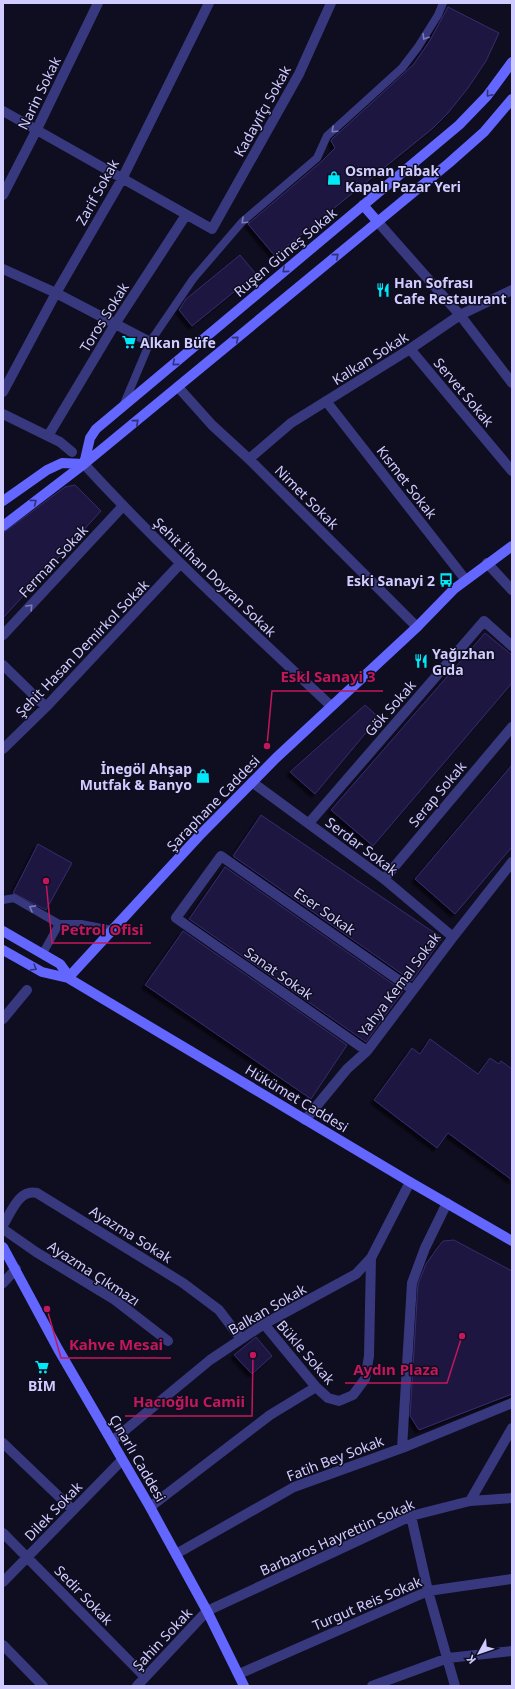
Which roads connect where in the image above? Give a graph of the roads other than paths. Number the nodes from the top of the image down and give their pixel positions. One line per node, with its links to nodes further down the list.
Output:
1 (98, 3): 8 (street, Narin Sokak)
2 (209, 3): 9 (street, Zarif Sokak)
3 (331, 3): 12 (street, Kadayıfçı Sokak)
4 (443, 3): 19 (lane, one-way to 19)
5 (512, 62): 11 (street, Ruşen Güneş Sokak, one-way to 11)
6 (512, 99): 13 (street)
7 (3, 111): 8 (street)
8 (38, 129): 9 (street); 10 (street, Narin Sokak)
9 (122, 179): 12 (street); 16 (street, Zarif Sokak)
10 (3, 195)
11 (363, 205): 13 (street); 25 (street, Ruşen Güneş Sokak, one-way to 25)
12 (186, 215): 18 (street, Toros Sokak)
13 (377, 221): 17 (street); 22 (street, one-way to 13)
14 (3, 269): 16 (street)
15 (512, 290): 17 (street, Kalkan Sokak)
16 (56, 293): 18 (street); 23 (street, Zarif Sokak)
17 (460, 315): 20 (street, Kalkan Sokak); 21 (street)
18 (115, 324): 19 (street); 27 (street, Toros Sokak)
19 (150, 342): 25 (lane)
20 (410, 349): 24 (street, Kalkan Sokak); 31 (street, Servet Sokak)
21 (512, 384)
22 (178, 387): 29 (street, Nimet Sokak); 30 (street, one-way to 22)
23 (3, 392)
24 (326, 401): 29 (street, Kalkan Sokak); 38 (street, Kısmet Sokak)
25 (122, 406): 30 (street, Ruşen Güneş Sokak)
26 (3, 414): 27 (street)
27 (48, 436): 28 (street)
28 (72, 452)
29 (249, 459): 40 (street, Nimet Sokak)
30 (84, 464): 32 (street); 33 (street, Şehit İlhan Doyran Sokak); 34 (street, one-way to 30)
31 (512, 471)
32 (3, 501)
33 (123, 506): 37 (street, Şehit İlhan Doyran Sokak); 41 (street, Ferman Sokak, one-way to 33)
34 (3, 526)
35 (512, 546): 36 (street, Şaraphane Caddesi)
36 (487, 563): 38 (street, Şaraphane Caddesi); 39 (street)
37 (180, 564): 44 (street, Şehit İlhan Doyran Sokak); 45 (street, Şehit Hasan Demirkol Sokak)
38 (465, 579): 40 (street, Şaraphane Caddesi)
39 (512, 590)
40 (417, 627): 44 (street, Şaraphane Caddesi)
41 (3, 635)
42 (512, 646): 49 (street, Gök Sokak)
43 (3, 665): 45 (street)
44 (331, 706): 48 (street, Şaraphane Caddesi)
45 (46, 707): 47 (street, Şehit Hasan Demirkol Sokak)
46 (512, 727): 52 (street, Serap Sokak)
47 (3, 749)
48 (252, 782): 49 (street, Serdar Sokak); 55 (street, Şaraphane Caddesi)
49 (309, 823): 52 (street, Serdar Sokak)
50 (221, 856): 62 (street, Eser Sokak); 64 (street, Sanat Sokak)
51 (512, 862): 57 (street, Yahya Kemal Sokak)
52 (384, 879): 57 (street, Serdar Sokak)
53 (3, 900): 54 (lane, one-way to 53)
54 (59, 924): 55 (lane); 59 (lane)
55 (112, 930): 60 (street, Şaraphane Caddesi)
56 (3, 931): 59 (street, Hükümet Caddesi)
57 (452, 937): 62 (street, Yahya Kemal Sokak)
58 (3, 950): 60 (street, Hükümet Caddesi, one-way to 60)
59 (43, 953): 60 (street, Hükümet Caddesi)
60 (68, 978): 65 (street, Hükümet Caddesi)
61 (27, 990): 63 (street)
62 (413, 990): 64 (street, Yahya Kemal Sokak)
63 (3, 1019)
64 (367, 1051): 65 (street, Yahya Kemal Sokak)
65 (305, 1120): 66 (street, Hükümet Caddesi)
66 (410, 1182): 67 (street, Hükümet Caddesi); 72 (street, Balkan Sokak)
67 (447, 1203): 70 (street, Hükümet Caddesi); 83 (street)
68 (3, 1225): 76 (street, Ayazma Sokak)
69 (3, 1229): 77 (street, Ayazma Çıkmazı)
70 (512, 1241)
71 (3, 1246): 73 (street, Çınarlı Caddesi)
72 (371, 1258): 75 (street, Balkan Sokak); 78 (street, Bükle Sokak)
73 (16, 1269): 74 (street); 81 (street, Çınarlı Caddesi)
74 (3, 1283)
75 (264, 1324): 76 (street, Balkan Sokak); 78 (street, Bükle Sokak)
76 (242, 1339): 81 (street, Balkan Sokak)
77 (168, 1341)
78 (316, 1387): 87 (street)
79 (512, 1403): 83 (street, Fatih Bey Sokak)
80 (512, 1428): 86 (street)
81 (112, 1441): 84 (street, Çınarlı Caddesi)
82 (3, 1443): 88 (street)
83 (402, 1448): 91 (street, Fatih Bey Sokak)
84 (122, 1460): 87 (street, Çınarlı Caddesi); 88 (street, Dilek Sokak)
85 (512, 1498): 86 (street, Barbaros Hayrettin Sokak)
86 (470, 1501): 89 (street, Barbaros Hayrettin Sokak)
87 (150, 1507): 91 (street, Çınarlı Caddesi)
88 (73, 1510): 92 (street, Dilek Sokak)
89 (411, 1516): 95 (street); 96 (street, Barbaros Hayrettin Sokak)
90 (3, 1533): 92 (street, Sedir Sokak)
91 (176, 1554): 96 (street, Çınarlı Caddesi)
92 (28, 1557): 94 (street, Dilek Sokak); 101 (street, Sedir Sokak)
93 (512, 1579): 95 (street, Turgut Reis Sokak)
94 (3, 1582)
95 (428, 1591): 99 (street); 100 (street, Turgut Reis Sokak)
96 (207, 1611): 100 (street, Çınarlı Caddesi); 101 (street, Şahin Sokak)
97 (3, 1645): 102 (street)
98 (512, 1651): 99 (street)
99 (448, 1658): 105 (street); 106 (street)
100 (238, 1674): 104 (street, Çınarlı Caddesi)
101 (145, 1677): 103 (street, Şahin Sokak)
102 (43, 1686)
103 (137, 1686)
104 (244, 1686)
105 (372, 1686)
106 (454, 1686)

